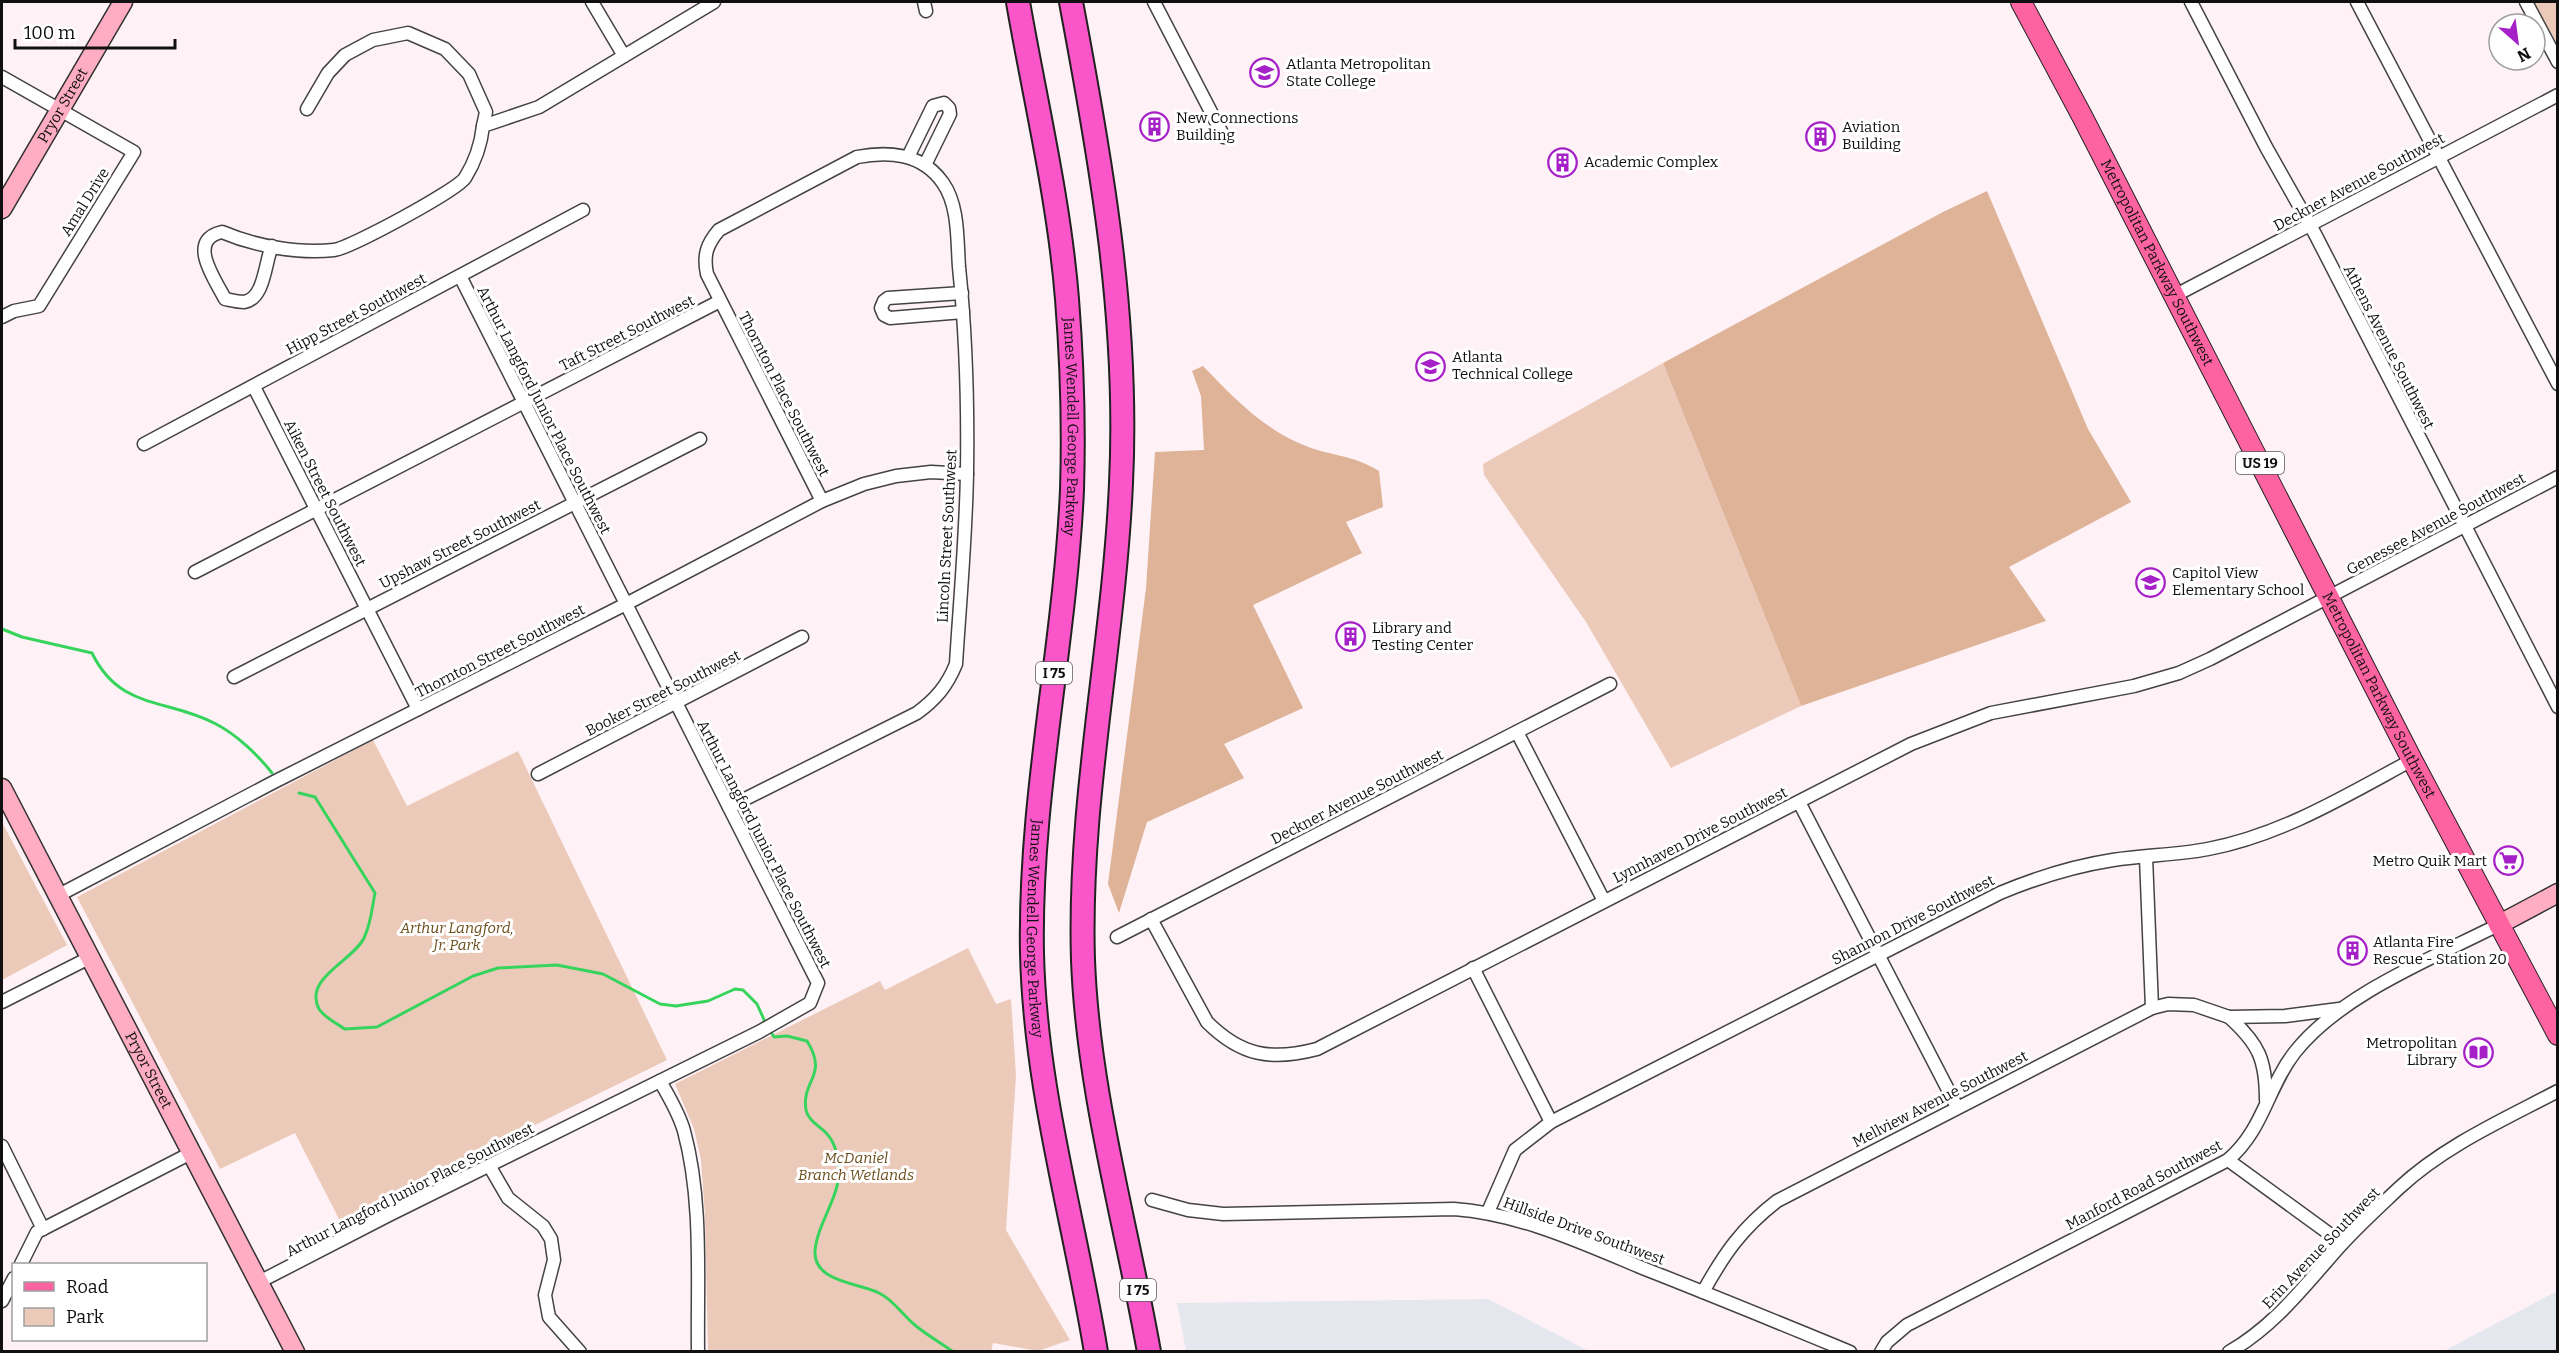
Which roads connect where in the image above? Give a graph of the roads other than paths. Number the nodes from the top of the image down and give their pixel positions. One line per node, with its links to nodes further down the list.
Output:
1 (123, 2): 16 (main road, Pryor Street)
2 (592, 2): 11 (street)
3 (714, 2): 11 (street)
4 (1018, 2): 95 (highway, James Wendell George Parkway / I 75)
5 (1071, 2): 96 (highway, I 75)
6 (1154, 2): 18 (street)
7 (2021, 2): 28 (main road, Metropolitan Parkway Southwest / US 19)
8 (2192, 2): 24 (street, Athens Avenue Southwest)
9 (2357, 2): 19 (street)
10 (2526, 2): 12 (street)
11 (624, 56): 17 (street)
12 (2558, 62)
13 (2, 77): 16 (street)
14 (2558, 95): 19 (street, Deckner Avenue Southwest)
15 (307, 108): 17 (street)
16 (60, 111): 22 (main road, Pryor Street); 31 (street, Amal Drive)
17 (483, 126): 25 (street)
18 (1224, 137)
19 (2440, 156): 24 (street, Deckner Avenue Southwest); 32 (street)
20 (908, 157): 21 (street, Lincoln Street Southwest); 21 (street); 29 (street)
21 (925, 165): 27 (street, Lincoln Street Southwest)
22 (2, 209)
23 (583, 210): 26 (street, Hipp Street Southwest)
24 (2310, 225): 28 (street, Deckner Avenue Southwest); 42 (street, Athens Avenue Southwest)
25 (272, 246): 25 (street)
26 (460, 276): 33 (street, Hipp Street Southwest); 34 (street, Arthur Langford Junior Place Southwest)
27 (962, 293): 30 (street, Lincoln Street Southwest); 30 (street)
28 (2174, 296): 44 (main road, Metropolitan Parkway Southwest / US 19)
29 (720, 301): 34 (street, Taft Street Southwest); 39 (street, Thornton Place Southwest)
30 (963, 312): 37 (street, Lincoln Street Southwest)
31 (2, 317)
32 (2558, 384)
33 (254, 387): 36 (street, Hipp Street Southwest); 41 (street, Aiken Street Southwest)
34 (524, 403): 40 (street, Arthur Langford Junior Place Southwest); 41 (street, Taft Street Southwest)
35 (700, 439): 40 (street, Upshaw Street Southwest)
36 (144, 444)
37 (967, 474): 39 (street, Thornton Street Southwest); 58 (street, Lincoln Street Southwest)
38 (2558, 477): 42 (street, Genessee Avenue Southwest)
39 (822, 501): 45 (street, Thornton Street Southwest)
40 (575, 503): 45 (street, Arthur Langford Junior Place Southwest); 46 (street, Upshaw Street Southwest)
41 (316, 509): 43 (street, Taft Street Southwest); 46 (street, Aiken Street Southwest)
42 (2464, 525): 44 (street, Genessee Avenue Southwest); 51 (street, Athens Avenue Southwest)
43 (195, 572)
44 (2328, 597): 54 (main road, Metropolitan Parkway Southwest / US 19); 57 (street, Lynnhaven Drive Southwest)
45 (626, 604): 50 (street, Arthur Langford Junior Place Southwest); 52 (street, Thornton Street Southwest)
46 (367, 609): 48 (street, Upshaw Street Southwest); 52 (street, Aiken Street Southwest)
47 (802, 637): 50 (street, Booker Street Southwest)
48 (234, 677)
49 (1610, 684): 53 (street, Deckner Avenue Southwest)
50 (677, 704): 55 (street, Booker Street Southwest); 58 (street, Arthur Langford Junior Place Southwest)
51 (2558, 707)
52 (418, 709): 61 (street, Thornton Street Southwest)
53 (1517, 732): 62 (street); 63 (street, Deckner Avenue Southwest)
54 (2412, 760): 59 (street, Shannon Drive Southwest); 64 (main road, Metropolitan Parkway Southwest / US 19)
55 (538, 774)
56 (2, 788): 61 (main road, Pryor Street)
57 (1799, 802): 62 (street, Lynnhaven Drive Southwest); 66 (street)
58 (729, 807): 74 (street, Arthur Langford Junior Place Southwest)
59 (2146, 857): 66 (street, Shannon Drive Southwest); 70 (street)
60 (2558, 894): 64 (main road)
61 (59, 895): 67 (main road, Pryor Street)
62 (1604, 901): 68 (street, Lynnhaven Drive Southwest)
63 (1151, 919): 65 (street, Deckner Avenue Southwest); 68 (street, Lynnhaven Drive Southwest)
64 (2498, 925): 71 (street, Manford Road Southwest); 73 (main road, Metropolitan Parkway Southwest / US 19)
65 (1118, 937)
66 (1878, 954): 77 (street); 78 (street, Shannon Drive Southwest)
67 (91, 957): 69 (street); 80 (main road, Pryor Street)
68 (1473, 968): 78 (street)
69 (2, 1002)
70 (2152, 1008): 72 (street, Mellview Avenue Southwest); 77 (street, Mellview Avenue Southwest)
71 (2341, 1008): 72 (street, Mellview Avenue Southwest); 76 (street, Manford Road Southwest)
72 (2229, 1017): 76 (street, Mellview Avenue Southwest)
73 (2558, 1035)
74 (660, 1081): 82 (street, Arthur Langford Junior Place Southwest); 94 (street)
75 (2558, 1092): 86 (street, Erin Avenue Southwest)
76 (2266, 1105): 81 (street, Manford Road Southwest)
77 (1957, 1107): 90 (street, Mellview Avenue Southwest)
78 (1551, 1122): 84 (street, Shannon Drive Southwest)
79 (2, 1146): 85 (street)
80 (193, 1152): 85 (street); 89 (main road, Pryor Street)
81 (2229, 1160): 86 (street); 98 (street, Manford Road Southwest)
82 (490, 1167): 89 (street, Arthur Langford Junior Place Southwest); 93 (street)
83 (1152, 1200): 84 (street, Hillside Drive Southwest)
84 (1488, 1212): 90 (street, Hillside Drive Southwest)
85 (43, 1229): 87 (street)
86 (2342, 1243): 99 (street, Erin Avenue Southwest)
87 (22, 1263)
88 (12, 1282): 91 (street)
89 (259, 1282): 92 (main road, Pryor Street)
90 (1702, 1292): 97 (street, Hillside Drive Southwest)
91 (2, 1301)
92 (295, 1352)
93 (580, 1352)
94 (698, 1352)
95 (1096, 1352)
96 (1149, 1352)
97 (1850, 1352)
98 (1881, 1352)
99 (2229, 1352)

